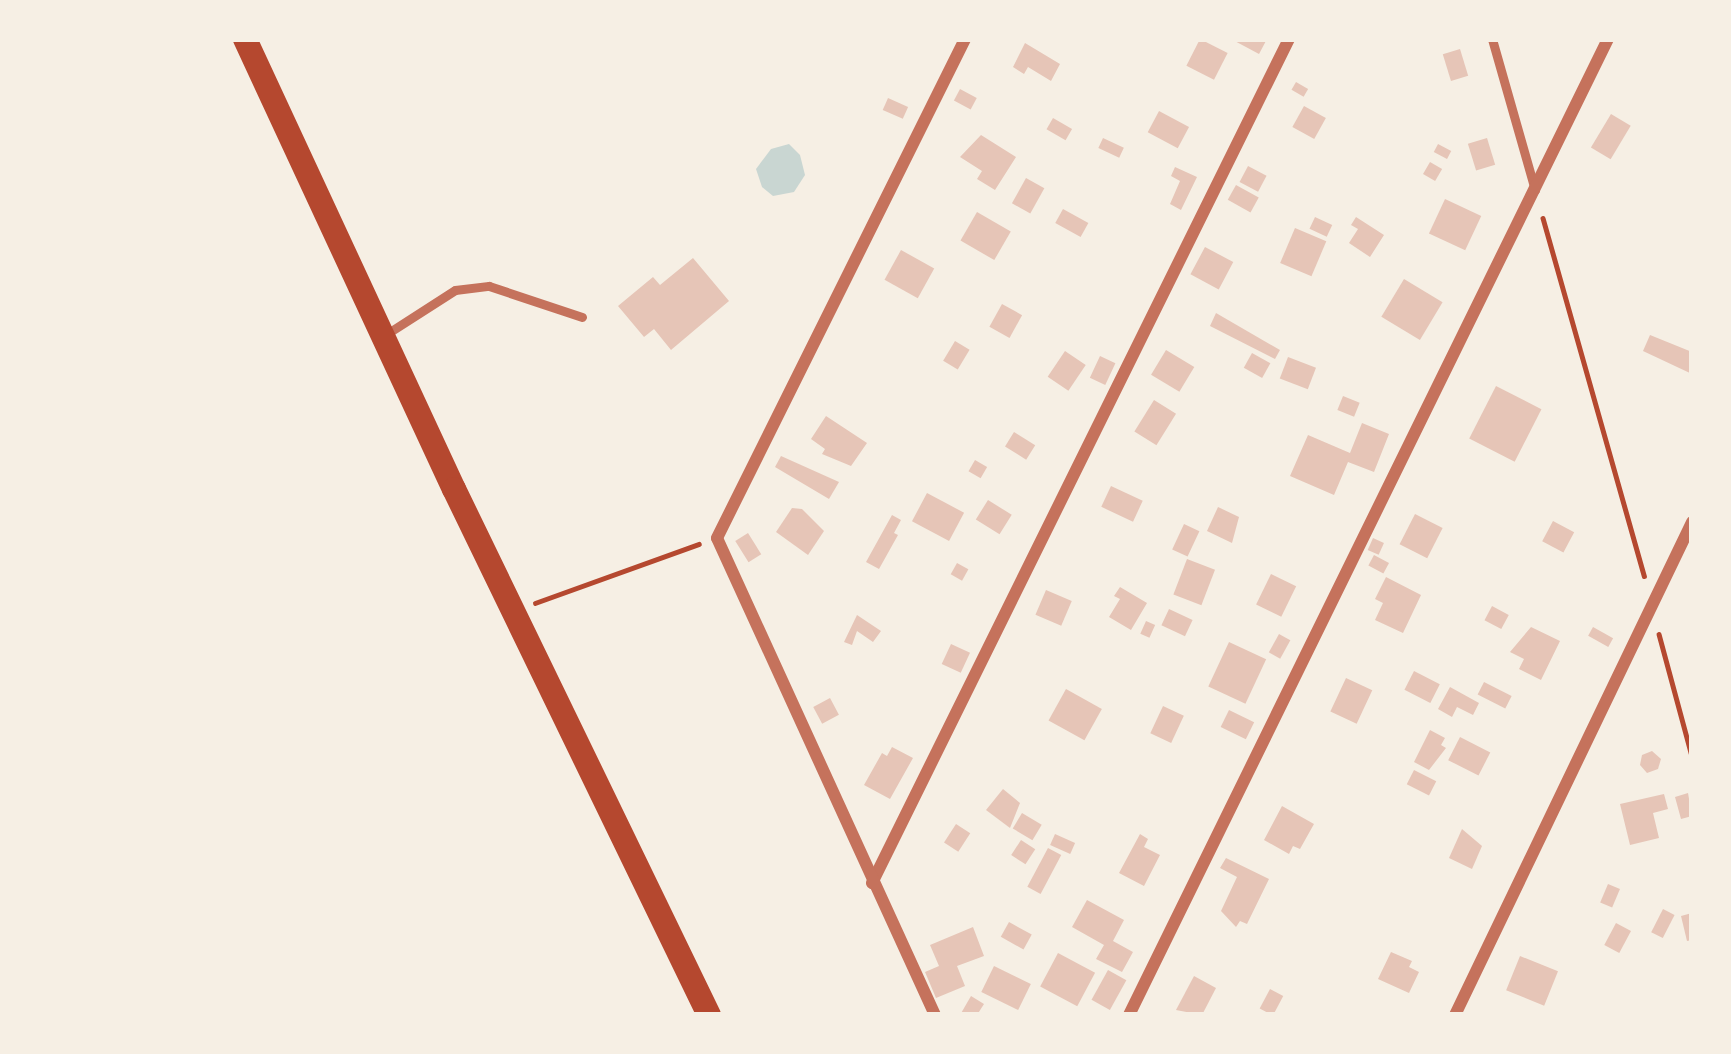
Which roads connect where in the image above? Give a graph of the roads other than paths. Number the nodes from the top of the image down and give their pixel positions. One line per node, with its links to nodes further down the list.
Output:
1 (245, 39): 8 (main road)
2 (965, 39): 10 (street)
3 (1289, 39): 10 (street)
4 (1492, 39): 6 (lane)
5 (1608, 39): 6 (street)
6 (1534, 190): 13 (street)
7 (581, 317): 8 (lane)
8 (385, 335): 11 (main road)
9 (1692, 522): 14 (street)
10 (872, 883): 12 (street)
11 (709, 1015)
12 (934, 1015)
13 (1129, 1015)
14 (1455, 1015)

